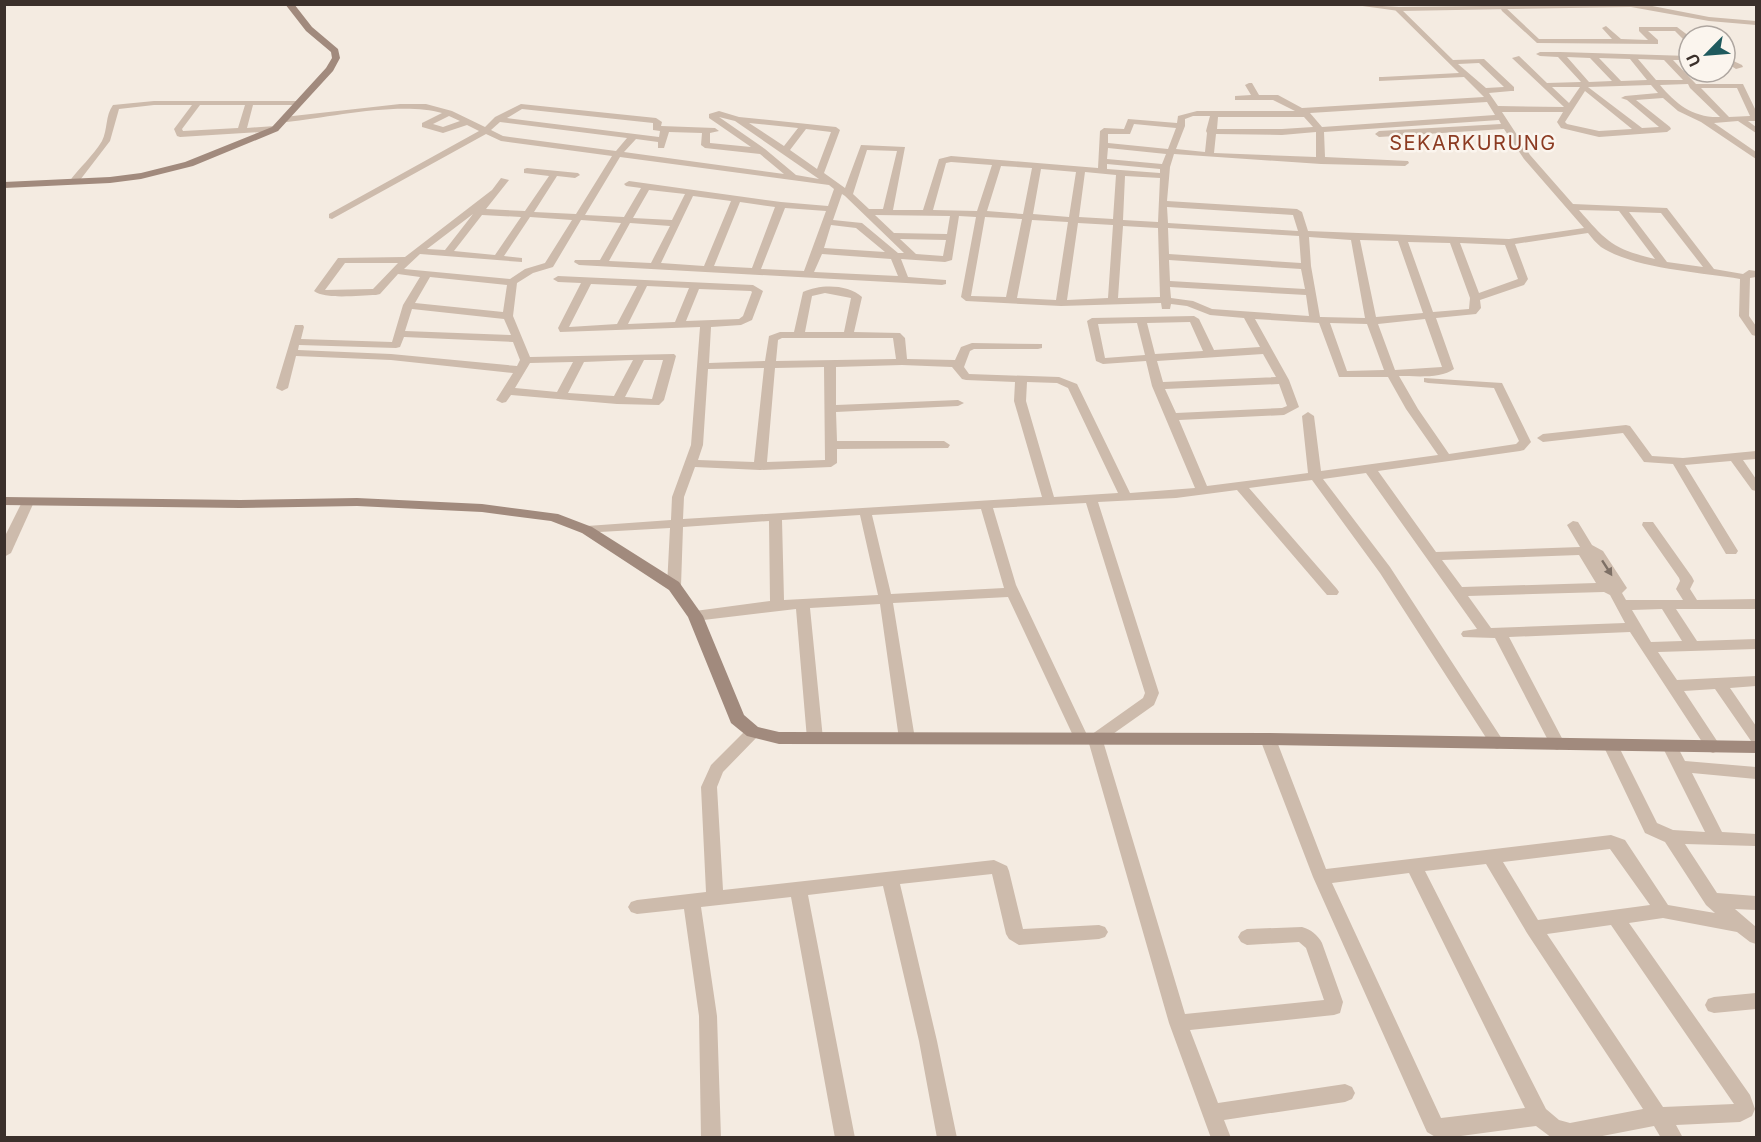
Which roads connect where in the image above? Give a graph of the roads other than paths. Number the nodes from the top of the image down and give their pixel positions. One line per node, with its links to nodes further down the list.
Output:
1 (289, 4): 36 (main road)
2 (1352, 4): 3 (street)
3 (1399, 9): 4 (street); 16 (street)
4 (1505, 9): 5 (street); 8 (street)
5 (1756, 23)
6 (1606, 28): 8 (street)
7 (1677, 29): 8 (street)
8 (1619, 42)
9 (1540, 54): 10 (street)
10 (1560, 54): 11 (street); 27 (street)
11 (1592, 55): 12 (street); 21 (street)
12 (1632, 56): 13 (street); 20 (street)
13 (1666, 57): 14 (street); 17 (street)
14 (1677, 57)
15 (1516, 58): 26 (street)
16 (1451, 62): 18 (street); 28 (street)
17 (1677, 68)
18 (1466, 75): 19 (street); 28 (street)
19 (1382, 79)
20 (1653, 82): 21 (street); 22 (street); 29 (street)
21 (1618, 83): 27 (street)
22 (1677, 83)
23 (1692, 84): 44 (street)
24 (1732, 84): 49 (street)
25 (1249, 85): 32 (street)
26 (1545, 85): 27 (street); 37 (street)
27 (1585, 85): 30 (street); 33 (street)
28 (1487, 95): 38 (street); 40 (street)
29 (1666, 95): 48 (street); 61 (street)
30 (1578, 96): 33 (street); 37 (street)
31 (1238, 98): 32 (street)
32 (1257, 98): 38 (street)
33 (1601, 100): 43 (street)
34 (198, 103): 35 (street); 56 (street); 93 (street)
35 (250, 103): 36 (street); 56 (street)
36 (299, 103): 51 (main road)
37 (1568, 109): 40 (street); 66 (street)
38 (1304, 112): 41 (street); 58 (street)
39 (449, 113): 50 (street); 50 (street); 51 (street)
40 (1500, 113): 53 (street); 58 (street)
41 (1214, 114): 52 (street); 57 (street)
42 (375, 116): 51 (street)
43 (1619, 117): 61 (street); 66 (street)
44 (1725, 118): 45 (street); 48 (street)
45 (1739, 118): 49 (street); 62 (street)
46 (498, 119): 55 (street); 59 (street); 68 (street)
47 (738, 119): 54 (street); 63 (street); 71 (street)
48 (1703, 119): 76 (street)
49 (1756, 119)
50 (466, 122): 59 (street)
51 (281, 124): 56 (street); 93 (main road)
52 (1181, 126): 67 (street); 72 (street)
53 (1507, 126): 65 (street); 103 (street)
54 (803, 127): 71 (street); 89 (street)
55 (665, 129): 60 (street); 68 (street)
56 (242, 130)
57 (1210, 130): 64 (street); 75 (street)
58 (1320, 130): 70 (street); 79 (street)
59 (485, 131): 74 (street); 114 (street)
60 (706, 131): 63 (street); 73 (street)
61 (1640, 131): 66 (street)
62 (1756, 131)
63 (735, 133): 73 (street)
64 (1244, 133): 70 (street); 77 (street)
65 (1379, 134)
66 (1606, 134)
67 (1139, 135): 69 (street); 69 (street); 72 (street)
68 (634, 136): 74 (street)
69 (1102, 145): 78 (street)
70 (1282, 145): 77 (street); 79 (street)
71 (785, 151): 89 (street)
72 (1171, 151): 75 (street); 86 (street)
73 (762, 152): 91 (street)
74 (617, 155): 91 (street); 116 (street)
75 (1209, 155): 77 (street)
76 (1756, 156)
77 (1245, 157)
78 (1101, 161): 85 (street); 86 (street)
79 (1321, 161): 80 (street)
80 (1405, 163)
81 (997, 164): 82 (street); 110 (street); 112 (street)
82 (1037, 168): 84 (street); 115 (street)
83 (527, 171): 87 (street)
84 (1081, 171): 85 (street); 118 (street)
85 (1102, 172): 88 (street)
86 (1165, 172): 88 (street); 101 (street)
87 (555, 173): 90 (street); 113 (street)
88 (1121, 173): 121 (street)
89 (819, 174): 97 (street)
90 (574, 175)
91 (793, 177): 97 (street)
92 (504, 180): 107 (street)
93 (74, 182): 95 (main road)
94 (629, 184): 96 (street)
95 (4, 185)
96 (646, 187): 98 (street); 117 (street)
97 (840, 188): 104 (street); 108 (street); 109 (street)
98 (690, 193): 99 (street); 120 (street)
99 (737, 199): 102 (street); 145 (street)
100 (1657, 199): 106 (street)
101 (1162, 204): 122 (street); 124 (street)
102 (781, 205): 104 (street); 146 (street)
103 (1569, 207): 105 (street); 123 (street)
104 (832, 208): 119 (street)
105 (1622, 209): 106 (street); 142 (street)
106 (1664, 210): 147 (street)
107 (475, 212): 113 (street); 131 (street); 133 (street)
108 (870, 212): 109 (street); 125 (street)
109 (887, 213): 110 (street)
110 (927, 213): 111 (street)
111 (955, 213): 112 (street); 126 (street)
112 (981, 214): 115 (street); 165 (street)
113 (527, 215): 116 (street); 137 (street)
114 (332, 216)
115 (1025, 217): 118 (street); 165 (street)
116 (577, 218): 117 (street); 155 (street)
117 (627, 220): 120 (street); 141 (street)
118 (1072, 220): 121 (street); 167 (street)
119 (828, 222): 132 (street); 134 (street)
120 (675, 223): 143 (street)
121 (1116, 223): 122 (street); 166 (street)
122 (1163, 226): 124 (street); 136 (street)
123 (1590, 230): 130 (street); 142 (street)
124 (1304, 234): 127 (street); 144 (street)
125 (894, 236): 126 (street); 135 (street)
126 (950, 237): 135 (street)
127 (1355, 237): 128 (street); 175 (street)
128 (1402, 238): 129 (street); 171 (street)
129 (1454, 240): 130 (street); 162 (street)
130 (1509, 242): 162 (street)
131 (417, 251): 133 (street); 138 (street)
132 (818, 251): 134 (street); 149 (street)
133 (447, 254): 137 (street)
134 (895, 256): 135 (street); 153 (street)
135 (914, 257)
136 (1163, 257): 144 (street); 158 (street)
137 (498, 258): 139 (street)
138 (407, 260): 148 (street); 148 (street)
139 (518, 260)
140 (579, 262): 141 (street)
141 (603, 263): 143 (street)
142 (1663, 263): 147 (street)
143 (655, 266): 145 (street)
144 (1306, 266): 160 (street)
145 (708, 268): 146 (street)
146 (756, 270): 149 (street)
147 (1710, 270): 151 (street)
148 (394, 271): 150 (street)
149 (808, 273): 153 (street)
150 (427, 274): 155 (street); 168 (street)
151 (1751, 275): 161 (street)
152 (558, 279): 154 (street)
153 (904, 279): 156 (street)
154 (588, 280): 157 (street); 179 (street)
155 (512, 282): 170 (street)
156 (942, 282)
157 (643, 283): 159 (street); 179 (street)
158 (1164, 284): 160 (street); 164 (street)
159 (695, 286): 176 (street); 177 (street)
160 (1310, 292): 174 (street)
161 (1745, 297): 163 (street); 180 (street)
162 (1475, 298): 171 (street)
163 (1756, 299)
164 (1164, 300): 166 (street); 169 (street); 173 (street)
165 (1011, 301): 167 (street)
166 (1113, 302): 167 (street)
167 (1061, 303)
168 (408, 305): 170 (street); 183 (street)
169 (1248, 315): 174 (street); 187 (street)
170 (508, 316): 184 (street)
171 (1432, 318): 175 (street); 200 (street)
172 (1141, 319): 173 (street); 191 (street); 191 (street)
173 (1170, 319): 188 (street)
174 (1319, 320): 175 (street); 200 (street)
175 (1371, 321): 200 (street)
176 (706, 323): 177 (street); 198 (street)
177 (680, 324): 179 (street)
178 (299, 327): 186 (street)
179 (621, 328)
180 (1756, 331)
181 (799, 335): 182 (street); 182 (street); 197 (street)
182 (848, 336): 193 (street)
183 (398, 339): 184 (street); 186 (street); 189 (street)
184 (516, 339): 196 (street)
185 (1038, 346): 195 (street)
186 (295, 347): 189 (street); 203 (street)
187 (1266, 350): 188 (street); 201 (street)
188 (1210, 354): 191 (street)
189 (392, 357): 196 (street)
190 (640, 357): 192 (street); 205 (street); 205 (street)
191 (1151, 357): 202 (street)
192 (579, 361): 196 (street); 204 (street)
193 (902, 362): 194 (street); 195 (street)
194 (830, 363): 197 (street); 207 (street)
195 (959, 363): 199 (street)
196 (522, 365): 204 (street)
197 (770, 365): 198 (street); 218 (street)
198 (702, 366): 217 (street)
199 (1019, 378): 224 (street); 227 (street)
200 (1394, 378): 215 (street); 215 (street)
201 (1283, 380): 202 (street); 209 (street)
202 (1158, 386): 209 (street)
203 (282, 388)
204 (560, 396): 205 (street)
205 (617, 401)
206 (958, 403): 207 (street)
207 (830, 409): 211 (street)
208 (1308, 416): 220 (street)
209 (1172, 417): 223 (street)
210 (1543, 438): 216 (street)
211 (831, 445): 212 (street); 218 (street)
212 (944, 445)
213 (1756, 455): 214 (street)
214 (1734, 456): 216 (street); 222 (street)
215 (1446, 458): 219 (street)
216 (1681, 461): 237 (street)
217 (692, 463): 218 (street); 232 (street)
218 (760, 466)
219 (1370, 470): 220 (street); 239 (street)
220 (1315, 476): 221 (street); 267 (street)
221 (1241, 487): 223 (street); 242 (street)
222 (1756, 487)
223 (1203, 491): 224 (street)
224 (1126, 497): 225 (street)
225 (1091, 500): 227 (street); 263 (street)
226 (4, 501): 228 (main road)
227 (1048, 501): 229 (street)
228 (28, 502): 235 (main road); 238 (street)
229 (986, 505): 230 (street); 241 (street)
230 (865, 512): 231 (street); 245 (street)
231 (775, 516): 232 (street); 248 (street)
232 (676, 524): 235 (street); 240 (street)
233 (1573, 525): 236 (street)
234 (1648, 525): 250 (street)
235 (587, 530): 240 (main road)
236 (1586, 550): 239 (street); 244 (street)
237 (1731, 551)
238 (4, 553)
239 (1433, 556): 243 (street)
240 (674, 586): 251 (main road)
241 (1012, 592): 245 (street); 263 (street)
242 (1332, 592)
243 (1458, 592): 244 (street); 253 (street)
244 (1615, 595): 249 (street); 252 (street)
245 (886, 600): 246 (street); 265 (street)
246 (803, 603): 248 (street); 264 (street)
247 (1756, 604): 250 (street)
248 (777, 605): 251 (street)
249 (1666, 606): 250 (street); 256 (street)
250 (1693, 606)
251 (695, 616): 261 (main road)
252 (1634, 627): 253 (street); 257 (street)
253 (1494, 633): 254 (street); 268 (street)
254 (1468, 634)
255 (1756, 644): 256 (street)
256 (1693, 646): 257 (street)
257 (1647, 647): 260 (street)
258 (1756, 681): 259 (street)
259 (1720, 684): 260 (street); 262 (street)
260 (1672, 686): 271 (street)
261 (753, 732): 264 (main road); 283 (street)
262 (1756, 737)
263 (1088, 738): 265 (main road); 266 (main road); 297 (street)
264 (815, 739): 265 (main road)
265 (908, 739)
266 (1268, 739): 267 (main road); 280 (street)
267 (1497, 743): 268 (main road)
268 (1557, 744): 269 (main road)
269 (1611, 745): 270 (main road); 275 (street)
270 (1670, 746): 271 (main road); 273 (street)
271 (1713, 747): 272 (main road)
272 (1756, 747)
273 (1680, 766): 274 (street); 276 (street)
274 (1756, 773)
275 (1671, 837): 276 (street); 284 (street)
276 (1716, 837): 277 (street)
277 (1756, 840)
278 (1491, 857): 279 (street); 288 (street); 291 (street)
279 (1414, 866): 280 (street); 300 (street)
280 (1321, 877): 302 (street)
281 (890, 878): 282 (street); 292 (street); 306 (street)
282 (798, 888): 283 (street); 305 (street)
283 (715, 899): 285 (street)
284 (1713, 900): 286 (street); 290 (street)
285 (692, 901): 287 (street); 304 (street)
286 (1756, 903)
287 (637, 907)
288 (1663, 911): 289 (street); 290 (street)
289 (1617, 918): 291 (street); 301 (street)
290 (1741, 925): 294 (street)
291 (1533, 928): 301 (street)
292 (1099, 932)
293 (1247, 937): 297 (street)
294 (1756, 937)
295 (1756, 1001): 296 (street)
296 (1714, 1005)
297 (1178, 1023): 299 (street)
298 (1345, 1093): 299 (street)
299 (1212, 1113): 307 (street)
300 (1539, 1116): 302 (street); 303 (street)
301 (1658, 1116): 303 (street); 308 (street)
302 (1475, 1132)
303 (1572, 1135)
304 (711, 1137)
305 (845, 1137)
306 (947, 1137)
307 (1221, 1137)
308 (1672, 1137)

